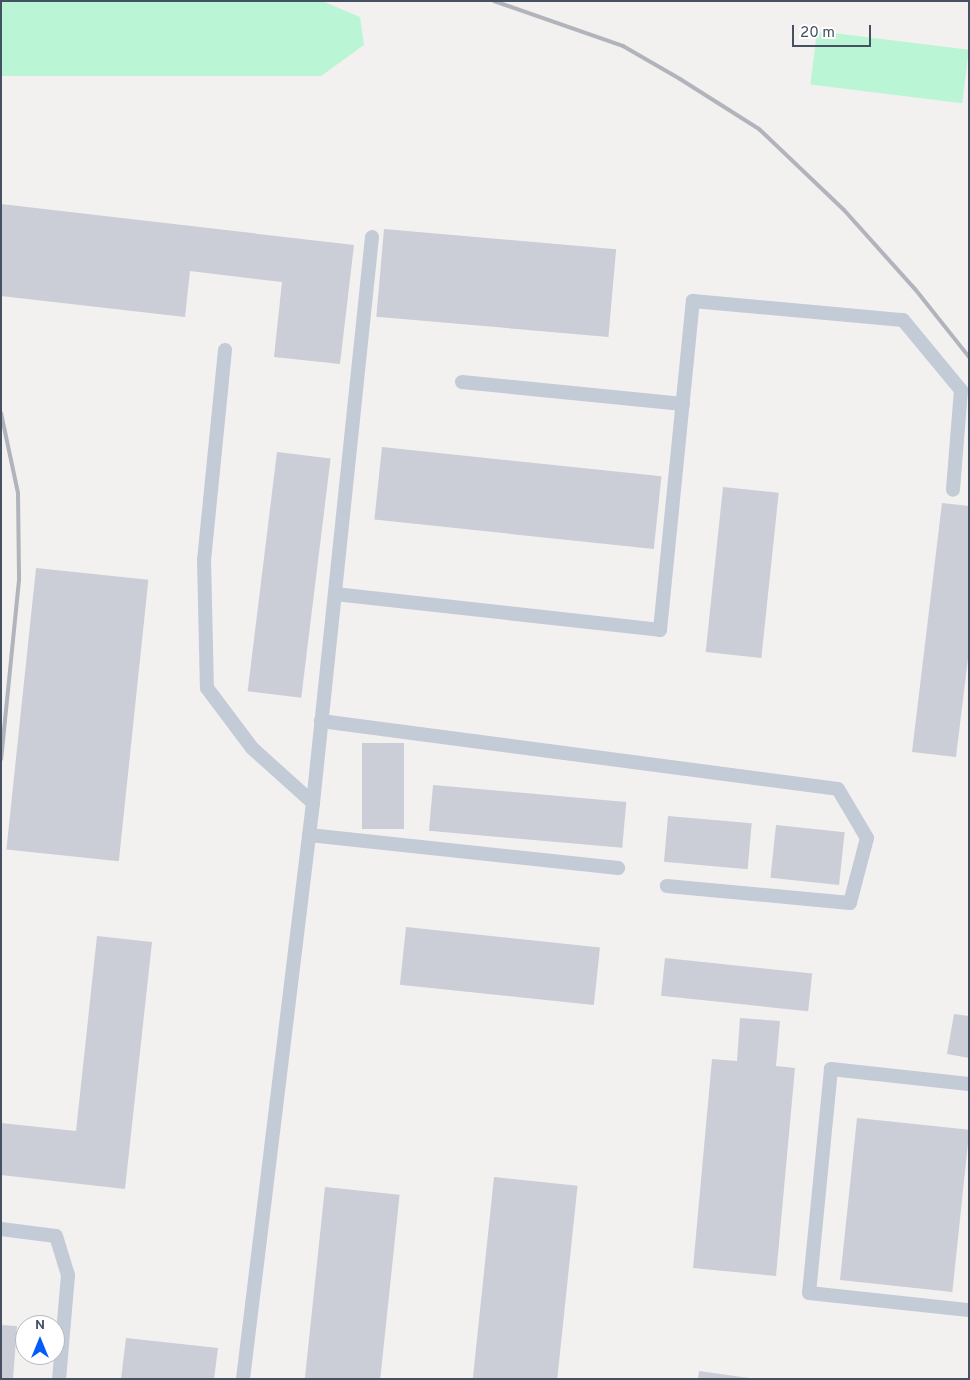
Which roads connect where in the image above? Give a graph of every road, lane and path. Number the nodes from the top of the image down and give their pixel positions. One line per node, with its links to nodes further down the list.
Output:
1 (372, 237): 6 (lane)
2 (225, 350): 8 (lane)
3 (462, 382): 4 (lane)
4 (683, 404): 5 (lane); 6 (lane)
5 (954, 490)
6 (335, 594): 7 (lane)
7 (321, 721): 8 (lane); 11 (lane)
8 (313, 803): 9 (lane)
9 (309, 835): 10 (lane); 16 (lane)
10 (618, 868)
11 (667, 886)
12 (969, 1084): 14 (lane)
13 (1, 1229): 15 (lane)
14 (969, 1310)
15 (59, 1379)
16 (243, 1379)

